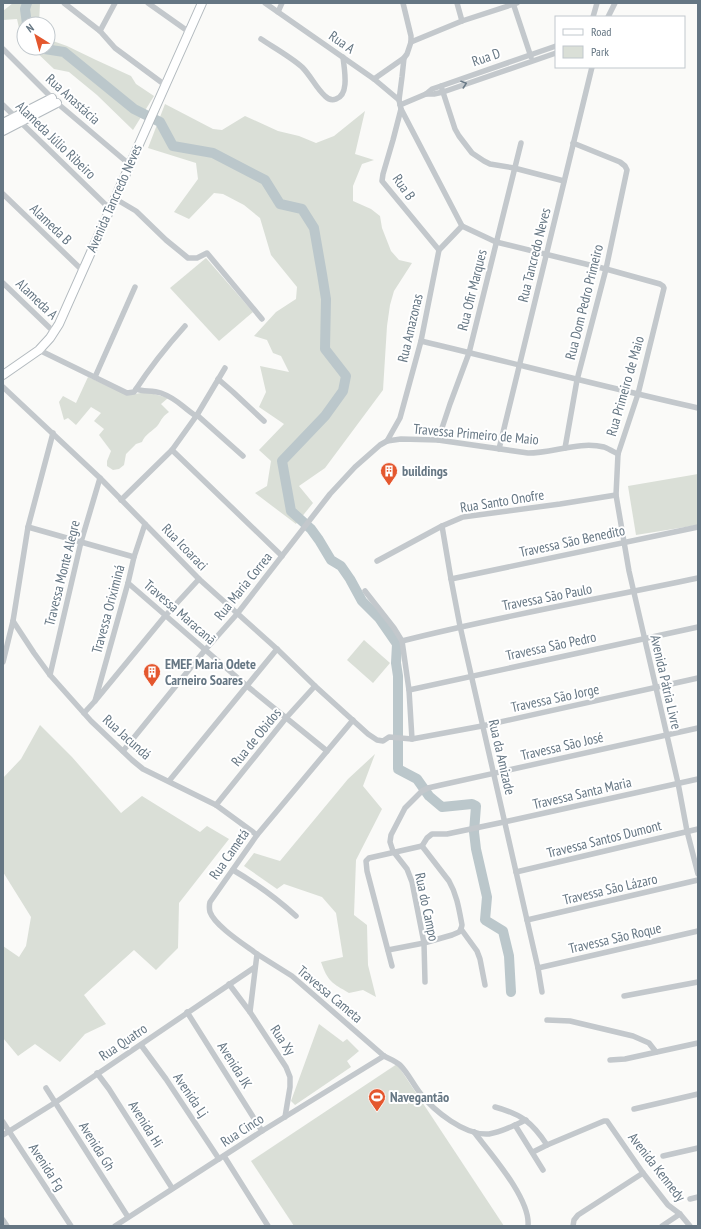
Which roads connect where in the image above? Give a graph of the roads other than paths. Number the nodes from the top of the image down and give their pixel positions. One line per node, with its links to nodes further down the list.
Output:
1 (64, 3): 16 (street)
2 (115, 3): 16 (street)
3 (148, 3): 17 (street)
4 (202, 3): 17 (street, Avenida Tancredo Neves)
5 (265, 3): 12 (street, Rua A)
6 (282, 3): 12 (street)
7 (403, 3): 19 (street)
8 (457, 3): 15 (street)
9 (514, 3): 15 (street); 23 (street)
10 (597, 3): 13 (street)
11 (615, 3): 14 (street)
12 (278, 12): 24 (street, Rua A)
13 (593, 16)
14 (608, 16)
15 (462, 21): 19 (street)
16 (100, 31): 29 (street)
17 (189, 32): 29 (street, Avenida Tancredo Neves)
18 (261, 39): 24 (street)
19 (411, 42): 25 (street, Rua B)
20 (555, 46): 23 (street, Rua D)
21 (3, 49): 31 (street, Rua Anastácia)
22 (555, 53): 26 (street, Rua D)
23 (530, 55): 26 (street); 30 (street, Rua D)
24 (343, 57): 28 (street, Rua A)
25 (404, 58): 28 (street); 33 (street, Rua B)
26 (532, 61): 30 (street, Rua D, one-way to 26)
27 (592, 68): 38 (street, Rua Tancredo Neves)
28 (374, 79): 33 (street, Rua A)
29 (165, 85): 39 (street, Avenida Tancredo Neves)
30 (442, 89): 33 (street, Rua D); 40 (street)
31 (54, 100): 34 (street); 39 (street, Rua Anastácia)
32 (3, 105): 34 (street, Alameda Júlio Ribeiro)
33 (400, 105): 45 (street); 47 (street, Rua B)
34 (18, 120): 35 (street); 36 (street); 44 (street, Alameda Júlio Ribeiro)
35 (3, 123)
36 (3, 131)
37 (521, 143): 40 (street, Rua Ofir Marques)
38 (573, 143): 41 (street, Rua Tancredo Neves); 49 (street, Rua Dom Pedro Primeiro)
39 (129, 164): 43 (street, Avenida Tancredo Neves)
40 (514, 168): 41 (street); 46 (street, Rua Ofir Marques)
41 (564, 181): 48 (street, Rua Tancredo Neves)
42 (3, 194): 50 (street, Alameda B)
43 (114, 198): 44 (street, Avenida Tancredo Neves); 53 (street)
44 (110, 208): 50 (street, Avenida Tancredo Neves)
45 (462, 226): 46 (street); 47 (street)
46 (496, 242): 48 (street); 58 (street, Rua Ofir Marques)
47 (439, 250): 56 (street, Rua Amazonas)
48 (546, 255): 49 (street); 59 (street, Rua Tancredo Neves)
49 (606, 269): 64 (street, Rua Dom Pedro Primeiro); 67 (street, Rua Primeiro de Maio)
50 (82, 270): 55 (street, Avenida Tancredo Neves)
51 (3, 283): 55 (street, Alameda A)
52 (135, 287): 62 (street)
53 (262, 319)
54 (185, 326): 66 (street)
55 (54, 332): 57 (street, Avenida Tancredo Neves)
56 (421, 341): 58 (street); 73 (street, Rua Amazonas)
57 (39, 350): 61 (street, Avenida Tancredo Neves); 62 (street)
58 (469, 353): 59 (street); 72 (street, Rua Ofir Marques)
59 (520, 365): 64 (street); 75 (street, Rua Tancredo Neves)
60 (225, 368): 63 (street)
61 (3, 376)
62 (95, 377): 66 (street)
63 (218, 379): 69 (street); 70 (street)
64 (577, 380): 67 (street); 74 (street, Rua Dom Pedro Primeiro)
65 (3, 387): 71 (street, Rua Icoaraci)
66 (136, 389): 69 (street)
67 (638, 394): 68 (street); 77 (street, Rua Primeiro de Maio)
68 (698, 408)
69 (197, 415): 76 (street); 78 (street)
70 (264, 421)
71 (53, 433): 79 (street, Rua Icoaraci); 84 (street)
72 (438, 440): 73 (street, Travessa Primeiro de Maio); 75 (street, Travessa Primeiro de Maio)
73 (387, 441): 88 (street, Rua Maria Correa)
74 (565, 448): 75 (street, Travessa Primeiro de Maio); 77 (street, Travessa Primeiro de Maio)
75 (499, 449)
76 (172, 450): 81 (street); 88 (street)
77 (618, 454): 80 (street, Rua Primeiro de Maio)
78 (243, 456)
79 (100, 478): 81 (street, Rua Icoaraci); 86 (street, Travessa Monte Alegre)
80 (616, 495): 83 (street, Rua Santo Onofre); 87 (street, Avenida Pátria Livre)
81 (121, 500): 82 (street, Rua Icoaraci)
82 (145, 524): 89 (street, Travessa Oriximiná); 92 (street, Rua Icoaraci)
83 (442, 526): 90 (street, Rua Santo Onofre); 93 (street, Rua da Amizade)
84 (28, 527): 86 (street); 99 (street)
85 (698, 527): 87 (street, Travessa São Benedito)
86 (81, 542): 89 (street); 107 (street, Travessa Monte Alegre)
87 (624, 543): 93 (street, Travessa São Benedito); 96 (street, Avenida Pátria Livre)
88 (282, 556): 97 (street, Rua Maria Correa)
89 (134, 557): 94 (street, Travessa Oriximiná)
90 (377, 561)
91 (698, 578): 96 (street, Travessa São Paulo)
92 (198, 579): 97 (street, Rua Icoaraci); 98 (street)
93 (450, 579): 100 (street, Rua da Amizade)
94 (128, 583): 98 (street, Travessa Maracanã); 114 (street, Travessa Oriximiná)
95 (365, 591): 103 (street)
96 (634, 592): 100 (street, Travessa São Paulo); 102 (street, Avenida Pátria Livre)
97 (237, 614): 104 (street, Rua Maria Correa); 105 (street, Rua Icoaraci)
98 (165, 616): 104 (street, Travessa Maracanã); 114 (street)
99 (13, 621): 106 (street); 107 (street, Rua Jacundá)
100 (460, 626): 103 (street, Travessa São Paulo); 108 (street, Rua da Amizade)
101 (698, 627): 102 (street, Travessa São Pedro)
102 (644, 638): 108 (street, Travessa São Pedro); 112 (street, Avenida Pátria Livre)
103 (402, 640): 113 (street)
104 (205, 650): 110 (street, Travessa Maracanã); 122 (street, Rua Maria Correa)
105 (277, 650): 110 (street); 111 (street, Rua Icoaraci)
106 (3, 662)
107 (50, 675): 115 (street, Rua Jacundá)
108 (472, 676): 113 (street, Travessa São Pedro); 118 (street, Rua da Amizade)
109 (698, 678): 112 (street, Travessa São Jorge)
110 (247, 686): 116 (street, Travessa Maracanã); 126 (street)
111 (315, 686): 116 (street, Rua de Obidos); 117 (street, Rua Icoaraci)
112 (656, 688): 118 (street, Travessa São Jorge); 120 (street, Avenida Pátria Livre)
113 (409, 690): 121 (street)
114 (95, 702): 115 (street)
115 (84, 713): 122 (street, Rua Jacundá)
116 (286, 718): 123 (street, Travessa Maracanã); 128 (street, Rua de Obidos)
117 (354, 720): 121 (street, Travessa São Jorge); 123 (street, Rua Cametá)
118 (482, 726): 121 (street, Travessa São Jorge); 124 (street, Rua da Amizade)
119 (698, 728): 120 (street, Travessa São José)
120 (666, 734): 124 (street, Travessa São José); 127 (street, Avenida Pátria Livre)
121 (412, 739)
122 (123, 751): 126 (street, Rua Jacundá)
123 (327, 751): 132 (street, Rua Cametá)
124 (493, 774): 129 (street, Rua da Amizade); 133 (street, Travessa São José)
125 (698, 779): 127 (street, Travessa Santa Maria)
126 (169, 780): 128 (street, Rua Jacundá)
127 (678, 783): 129 (street, Travessa Santa Maria); 131 (street, Avenida Pátria Livre)
128 (216, 805): 132 (street, Rua Jacundá)
129 (504, 822): 134 (street, Travessa Santa Maria); 137 (street, Rua da Amizade)
130 (698, 829): 131 (street, Travessa Santos Dumont)
131 (687, 831): 137 (street, Travessa Santos Dumont); 138 (street, Avenida Pátria Livre)
132 (257, 835): 136 (street, Rua Cametá)
133 (390, 842): 135 (street, Rua do Campo)
134 (422, 846): 135 (street); 142 (street)
135 (393, 852): 144 (street, Rua do Campo); 145 (street)
136 (233, 870): 140 (street); 146 (street, Rua Cametá)
137 (516, 872): 141 (street, Rua da Amizade)
138 (698, 874)
139 (698, 880): 141 (street, Travessa São Lázaro)
140 (296, 916)
141 (527, 920): 149 (street, Rua da Amizade)
142 (461, 929): 144 (street); 153 (street)
143 (698, 931): 149 (street, Travessa São Roque)
144 (424, 943): 145 (street); 150 (street, Rua do Campo)
145 (388, 950): 147 (street)
146 (257, 954): 148 (street); 162 (street, Travessa Cameta)
147 (392, 966)
148 (255, 967): 152 (street, Rua Quatro); 157 (street)
149 (538, 968): 154 (street, Rua da Amizade)
150 (425, 982)
151 (698, 982): 155 (street)
152 (230, 984): 156 (street, Rua Quatro); 157 (street, Rua Xy)
153 (485, 985)
154 (542, 992)
155 (624, 996)
156 (187, 1012): 160 (street, Rua Quatro); 175 (street, Avenida JK)
157 (250, 1012): 170 (street, Rua Xy)
158 (547, 1020): 161 (street)
159 (698, 1043): 161 (street)
160 (141, 1045): 164 (street, Rua Quatro); 182 (street, Avenida Lj)
161 (656, 1052): 163 (street)
162 (384, 1056): 170 (street, Rua Cinco); 176 (street, Travessa Cameta)
163 (610, 1060)
164 (97, 1073): 167 (street, Rua Quatro); 185 (street, Avenida Hi)
165 (46, 1088): 167 (street, Avenida Gh)
166 (698, 1094): 169 (street)
167 (56, 1102): 174 (street, Rua Quatro); 189 (street, Avenida Gh)
168 (495, 1107): 171 (street)
169 (634, 1109)
170 (285, 1117): 175 (street, Rua Cinco)
171 (526, 1120): 173 (street); 178 (street)
172 (3, 1122): 174 (street, Avenida Fg)
173 (515, 1125): 176 (street); 180 (street)
174 (9, 1131): 177 (street, Rua Quatro); 192 (street, Avenida Fg)
175 (262, 1131): 182 (street, Rua Cinco)
176 (474, 1132): 195 (street)
177 (3, 1135)
178 (547, 1145): 180 (street); 184 (street, Avenida Kennedy)
179 (698, 1148): 181 (street)
180 (533, 1152): 183 (street)
181 (663, 1156)
182 (222, 1157): 185 (street, Rua Cinco); 194 (street, Avenida Lj)
183 (543, 1170)
184 (643, 1173): 188 (street, Avenida Kennedy); 196 (street)
185 (172, 1188): 189 (street, Rua Cinco)
186 (698, 1197): 187 (street)
187 (690, 1199)
188 (680, 1214): 197 (street); 198 (street, Avenida Kennedy)
189 (128, 1217): 193 (street, Rua Cinco)
190 (3, 1220): 191 (street)
191 (7, 1226)
192 (71, 1226)
193 (115, 1226)
194 (268, 1226)
195 (528, 1226)
196 (573, 1226)
197 (662, 1226)
198 (690, 1226)

